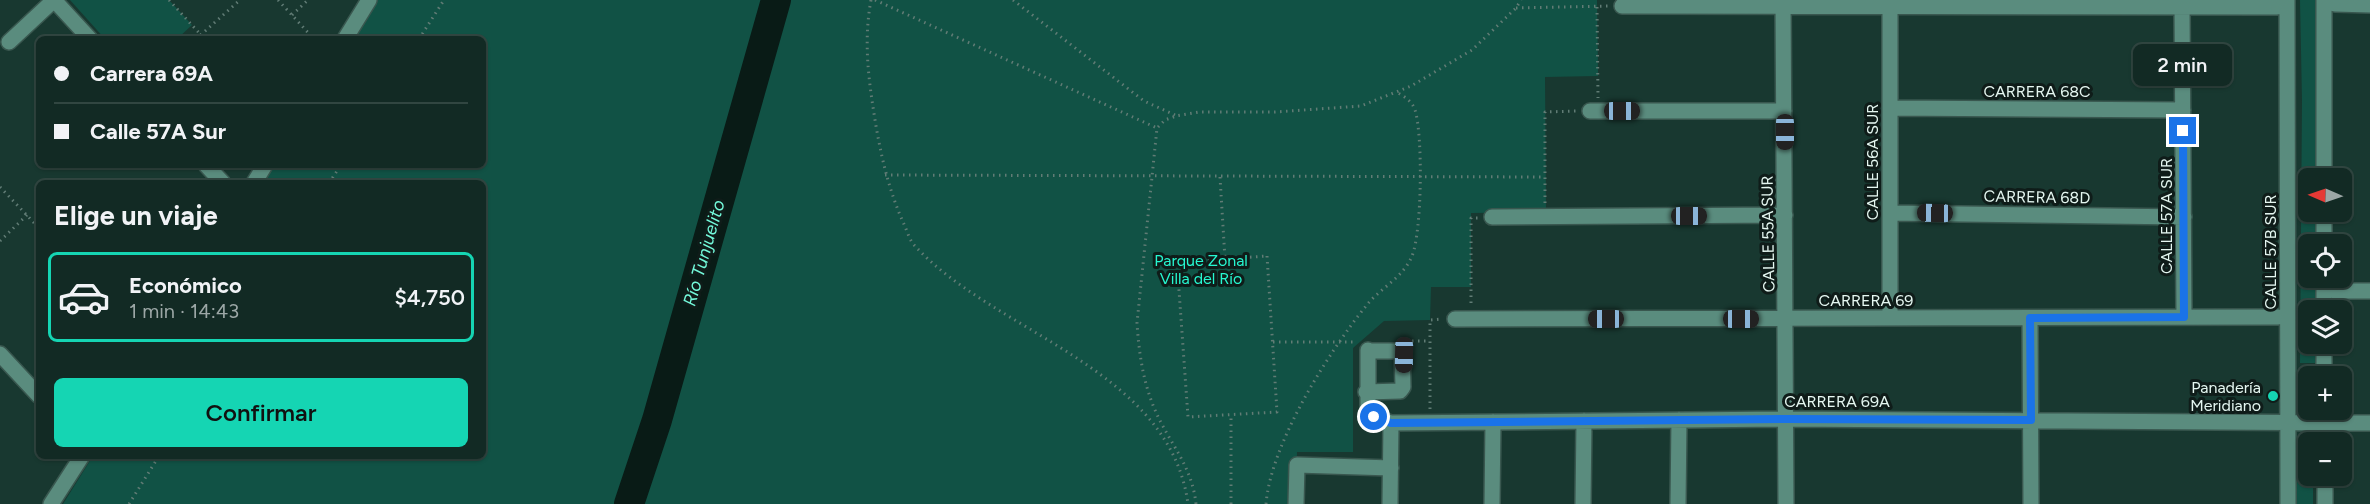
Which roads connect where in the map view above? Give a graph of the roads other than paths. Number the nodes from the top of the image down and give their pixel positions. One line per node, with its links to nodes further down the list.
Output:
1 (54, 0): 11 (street); 13 (street)
2 (369, 0): 12 (street)
3 (1783, 2): 7 (street); 9 (street); 17 (street, CALLE 55A SUR)
4 (2039, 3): 7 (street); 10 (street)
5 (2282, 3): 10 (street); 42 (street, CALLE 57B SUR)
6 (2336, 3): 8 (street); 19 (street)
7 (1890, 5): 14 (street, CALLE 56A SUR)
8 (2370, 5)
9 (1622, 6)
10 (2182, 6): 15 (street, CALLE 57A SUR)
11 (87, 36)
12 (347, 36)
13 (9, 42)
14 (1890, 108): 15 (street, CARRERA 68C); 21 (street, CALLE 56A SUR)
15 (2183, 110): 24 (street, CALLE 57A SUR)
16 (1594, 111): 17 (street)
17 (1784, 111): 22 (street, CALLE 55A SUR)
18 (209, 168): 20 (street)
19 (2325, 168)
20 (220, 180)
21 (1890, 213): 24 (street, CARRERA 68D); 30 (street, CALLE 56A SUR)
22 (1785, 215): 23 (street); 29 (street, CALLE 55A SUR)
23 (1492, 217)
24 (2184, 217): 27 (street, CALLE 57A SUR)
25 (2335, 291): 26 (street)
26 (2370, 291)
27 (2184, 317): 28 (street, CARRERA 69); 31 (street, CARRERA 69)
28 (2278, 317)
29 (1786, 318): 30 (street, CARRERA 69); 32 (street, CARRERA 69); 36 (street, CALLE 55A SUR)
30 (1890, 318): 31 (street, CARRERA 69)
31 (2030, 318): 38 (street)
32 (1455, 319)
33 (0, 354): 35 (street)
34 (1366, 392): 34 (street); 44 (street)
35 (36, 393)
36 (1787, 419): 37 (street, CARRERA 69A); 38 (street, CARRERA 69A); 55 (street, CALLE 55A SUR)
37 (1679, 420): 41 (street, CARRERA 69A); 54 (street)
38 (2031, 420): 42 (street, CARRERA 69A); 56 (street)
39 (2298, 420): 42 (street, CARRERA 69A)
40 (2350, 420): 45 (street, CARRERA 69A)
41 (1584, 421): 43 (street, CARRERA 69A); 53 (street)
42 (2288, 421): 57 (street, CALLE 57B SUR)
43 (1493, 422): 44 (street, CARRERA 69A); 52 (street)
44 (1391, 423): 47 (street)
45 (2370, 423)
46 (80, 459): 49 (street)
47 (1390, 468): 50 (street); 51 (street)
48 (2325, 486): 58 (street)
49 (51, 504)
50 (1296, 504)
51 (1390, 504)
52 (1492, 504)
53 (1583, 504)
54 (1678, 504)
55 (1786, 504)
56 (2031, 504)
57 (2288, 504)
58 (2325, 504)

